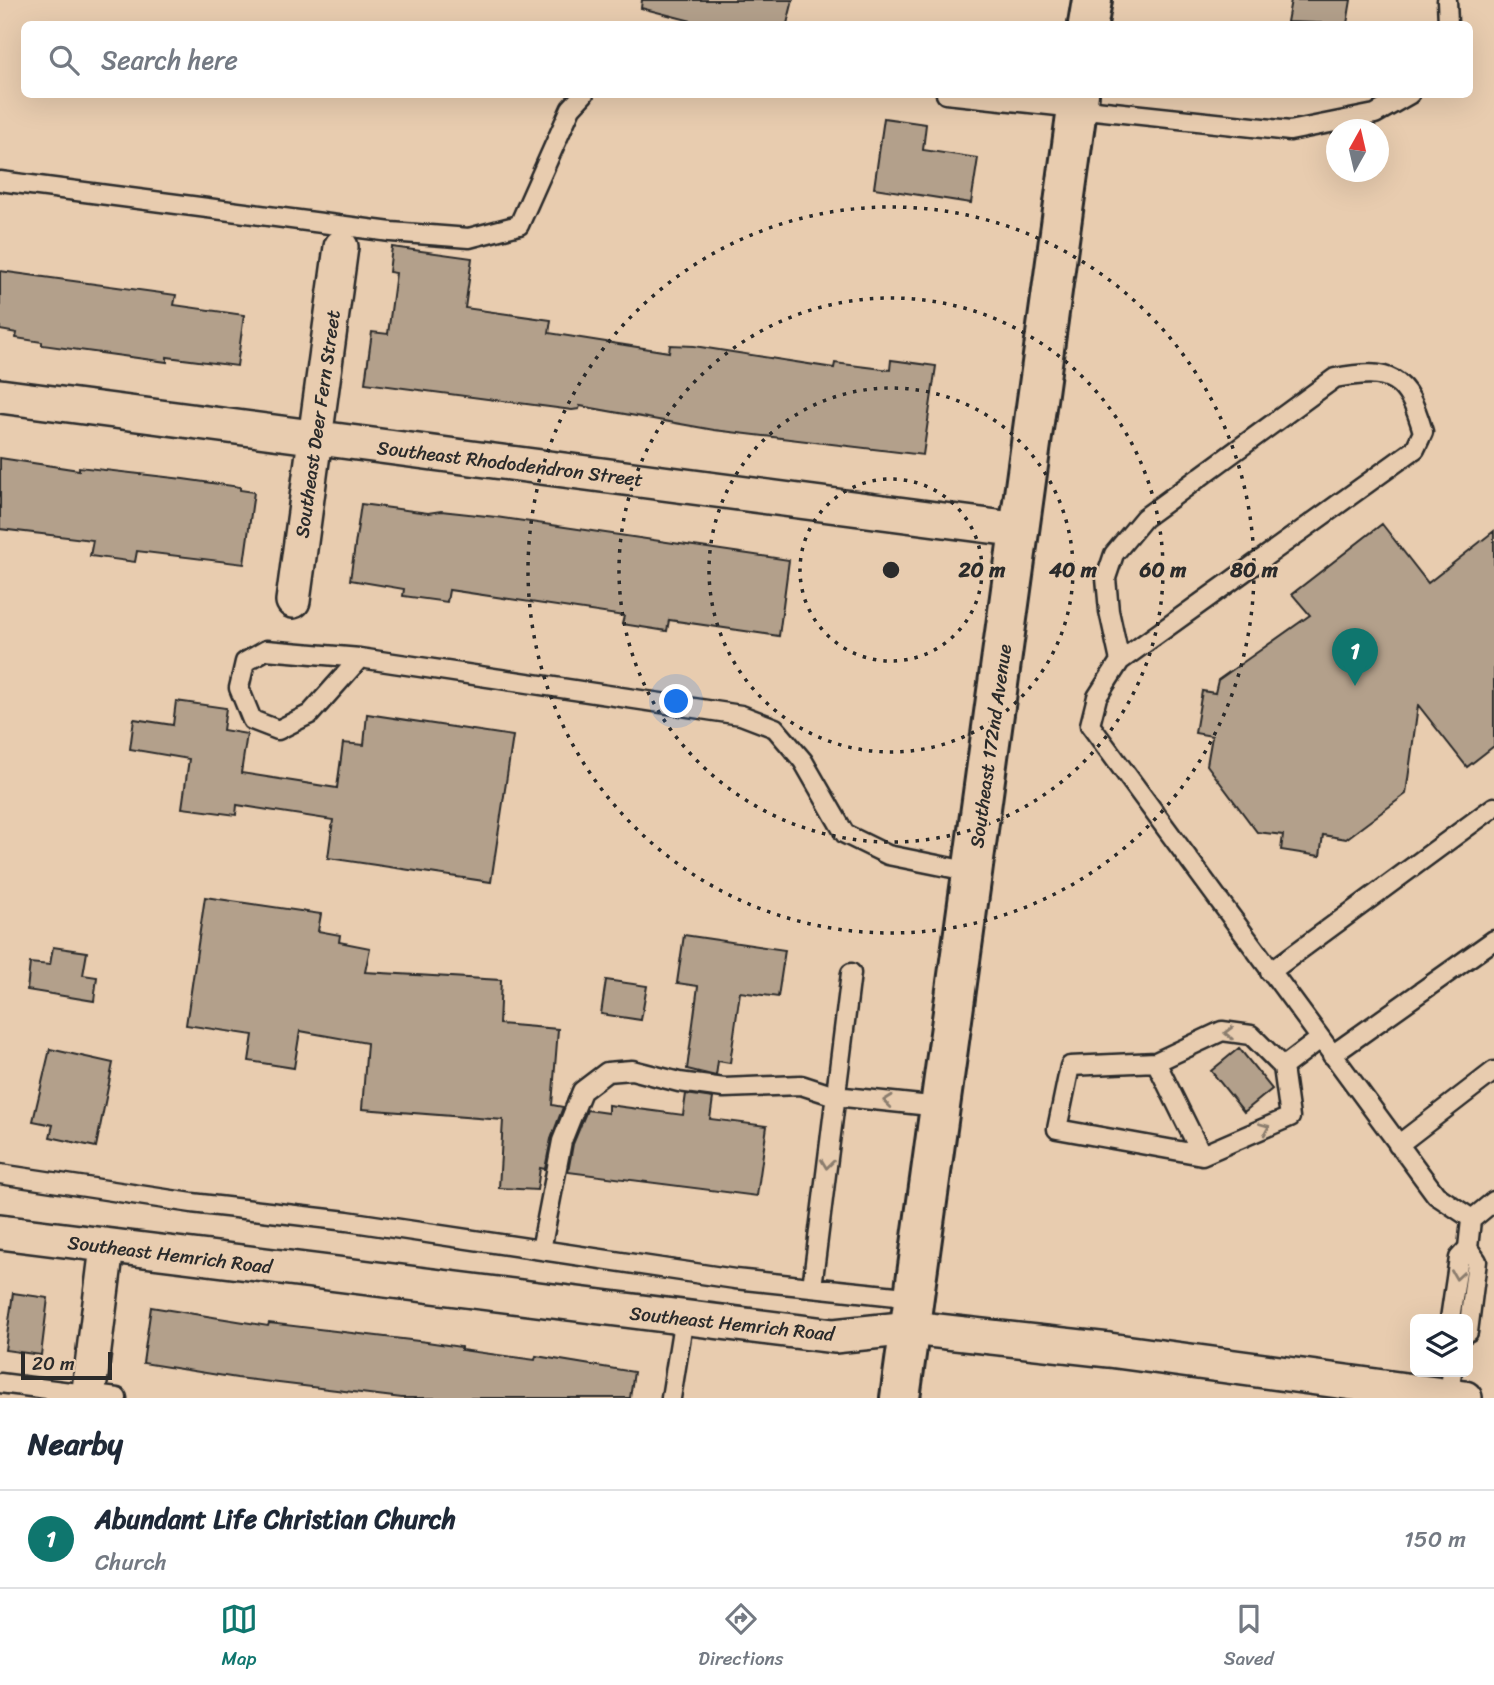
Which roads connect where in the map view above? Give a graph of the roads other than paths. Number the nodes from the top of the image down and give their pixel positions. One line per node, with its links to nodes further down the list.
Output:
1 (1092, 0): 3 (main road)
2 (1447, 0): 4 (lane)
3 (1088, 21)
4 (1448, 21)
5 (580, 98): 9 (lane)
6 (1021, 98): 8 (lane)
7 (1403, 98): 8 (lane)
8 (1078, 101): 13 (main road, Southeast 172nd Avenue)
9 (0, 181)
10 (341, 247): 12 (street, Southeast Deer Fern Street)
11 (0, 397): 12 (street, Southeast Rhododendron Street)
12 (315, 438): 13 (street, Southeast Rhododendron Street); 14 (street, Southeast Deer Fern Street)
13 (1020, 530): 18 (main road, Southeast 172nd Avenue)
14 (293, 601)
15 (360, 658): 15 (lane); 18 (lane)
16 (1120, 661): 16 (lane); 20 (lane)
17 (1494, 807): 20 (lane)
18 (972, 872): 28 (main road, Southeast 172nd Avenue)
19 (1494, 940): 23 (lane)
20 (1270, 972): 22 (lane)
21 (851, 973): 27 (lane)
22 (1320, 1039): 23 (lane); 25 (lane)
23 (1332, 1055): 29 (lane)
24 (1156, 1062): 25 (lane, one-way to 24); 30 (lane); 30 (lane)
25 (1283, 1067): 30 (lane, one-way to 25)
26 (1494, 1071): 29 (lane)
27 (835, 1096): 28 (lane, one-way to 27); 37 (lane); 38 (lane, one-way to 38)
28 (940, 1107): 39 (main road, Southeast 172nd Avenue)
29 (1398, 1145): 33 (lane)
30 (1202, 1155)
31 (0, 1174): 37 (lane)
32 (1494, 1201): 33 (lane)
33 (1472, 1219): 36 (lane)
34 (0, 1232): 35 (street, Southeast Hemrich Road)
35 (107, 1247): 42 (street, Southeast Hemrich Road); 46 (street)
36 (1468, 1248): 40 (lane, one-way to 40); 41 (lane)
37 (541, 1250): 38 (lane)
38 (812, 1287): 39 (lane)
39 (913, 1313): 42 (street, Southeast Hemrich Road); 45 (street, Southeast Hemrich Road); 48 (main road, Southeast 172nd Avenue)
40 (1451, 1314)
41 (1470, 1314)
42 (684, 1317): 47 (lane)
43 (0, 1383): 46 (lane)
44 (1455, 1389): 45 (street, Southeast Hemrich Road)
45 (1385, 1393)
46 (98, 1397)
47 (671, 1398)
48 (900, 1398)

